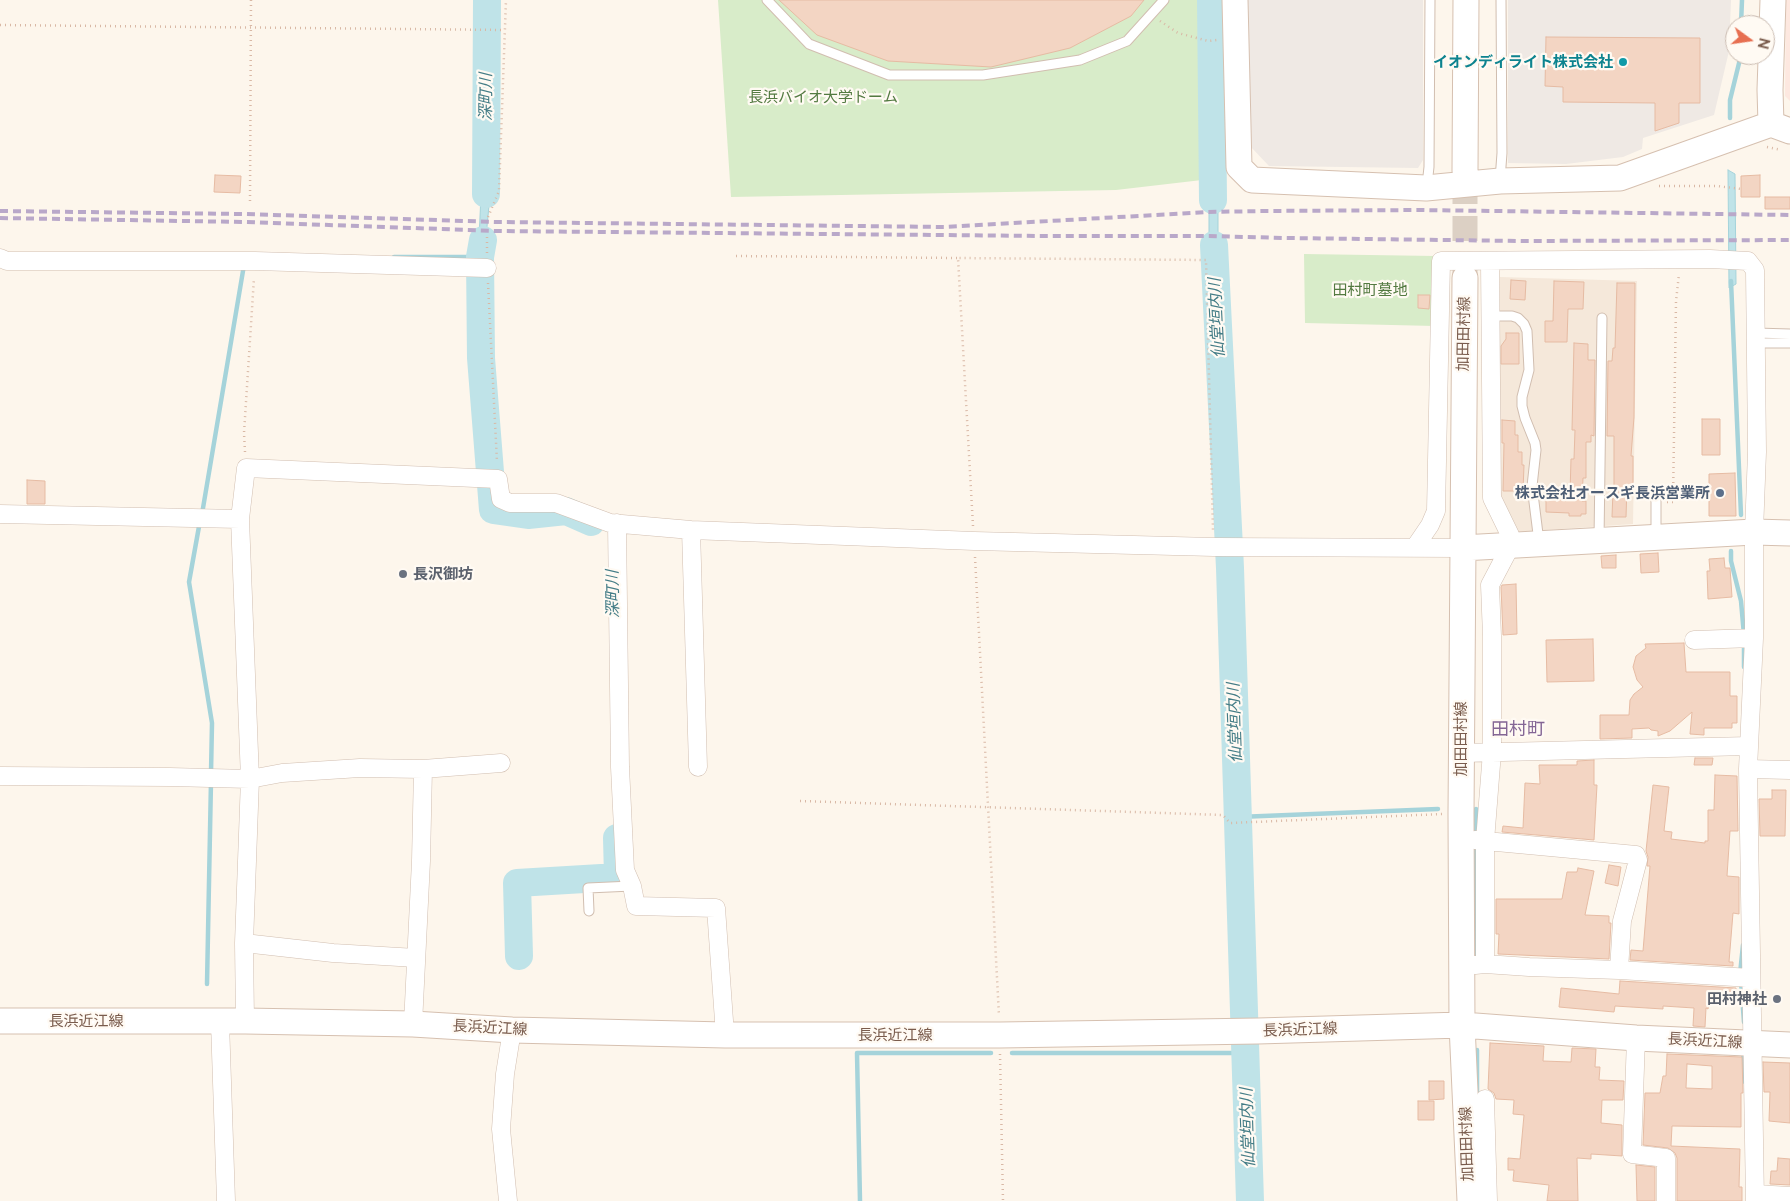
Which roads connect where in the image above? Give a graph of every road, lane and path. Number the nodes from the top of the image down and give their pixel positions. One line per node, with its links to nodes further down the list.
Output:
1 (251, 0): 12 (path)
2 (506, 0): 13 (path)
3 (768, 0): 10 (lane)
4 (1164, 0): 10 (lane)
5 (1235, 0): 19 (main road)
6 (1430, 0): 19 (lane)
7 (1466, 0): 16 (main road)
8 (1501, 0): 17 (lane)
9 (1773, 0): 15 (main road)
10 (1150, 15): 14 (path)
11 (0, 25): 12 (path)
12 (251, 29): 13 (path); 21 (path)
13 (505, 30): 22 (path)
14 (1208, 41)
15 (1777, 138): 17 (main road)
16 (1465, 171)
17 (1500, 181): 19 (main road)
18 (1651, 186): 20 (path)
19 (1426, 188)
20 (1741, 189)
21 (250, 201)
22 (488, 217)
23 (488, 237): 29 (path)
24 (736, 256): 26 (path)
25 (0, 258): 27 (street)
26 (958, 258): 48 (path); 52 (path)
27 (255, 262): 29 (street); 37 (path)
28 (1490, 262): 32 (street); 35 (street); 53 (street)
29 (487, 268): 38 (path)
30 (1679, 271): 40 (path)
31 (1465, 278): 54 (main road, 加田田村線)
32 (1490, 316): 50 (lane); 51 (street)
33 (1602, 318): 49 (lane)
34 (1790, 334): 35 (lane)
35 (1756, 338): 36 (lane); 45 (street)
36 (1790, 343)
37 (246, 468): 38 (street); 42 (street)
38 (498, 479): 43 (street)
39 (1656, 493): 47 (lane)
40 (1667, 510)
41 (0, 514): 42 (street)
42 (240, 519): 66 (street)
43 (617, 523): 44 (street); 71 (street)
44 (691, 530): 48 (street); 61 (street)
45 (1754, 532): 46 (main road); 47 (main road); 55 (street)
46 (1790, 533)
47 (1656, 537): 49 (main road)
48 (974, 541): 52 (street); 68 (path)
49 (1599, 541): 50 (main road)
50 (1540, 545): 51 (main road)
51 (1510, 546): 54 (main road); 58 (street)
52 (1216, 547): 53 (street)
53 (1415, 547): 54 (street)
54 (1462, 548): 59 (main road, 加田田村線)
55 (1747, 638): 56 (street); 57 (street)
56 (1694, 640)
57 (1743, 746): 58 (street); 63 (street)
58 (1492, 752): 59 (street); 70 (street)
59 (1461, 753): 69 (main road, 加田田村線)
60 (501, 763): 62 (street)
61 (698, 767)
62 (423, 769): 66 (street); 74 (street)
63 (1748, 769): 64 (street); 77 (street)
64 (1790, 770)
65 (0, 776): 66 (street)
66 (250, 779): 73 (street)
67 (800, 802): 68 (path)
68 (988, 808): 69 (path); 85 (path)
69 (1461, 813): 70 (main road, 加田田村線)
70 (1473, 840): 75 (main road, 加田田村線); 76 (street)
71 (632, 886): 72 (lane); 84 (street)
72 (589, 911)
73 (244, 943): 74 (street); 79 (street)
74 (416, 958): 81 (street)
75 (1476, 965): 76 (street); 82 (main road, 加田田村線)
76 (1619, 970): 77 (street)
77 (1744, 977): 87 (street)
78 (0, 1021): 80 (main road, 長浜近江線)
79 (245, 1021): 80 (main road, 長浜近江線); 81 (main road, 長浜近江線)
80 (220, 1022): 92 (street)
81 (413, 1024): 83 (main road, 長浜近江線)
82 (1462, 1026): 85 (main road, 長浜近江線); 86 (main road, 長浜近江線); 95 (main road, 加田田村線)
83 (512, 1030): 84 (main road, 長浜近江線); 93 (street)
84 (725, 1035): 85 (main road, 長浜近江線)
85 (1000, 1035): 94 (path)
86 (1636, 1038): 87 (main road, 長浜近江線); 97 (street)
87 (1753, 1044): 88 (main road, 長浜近江線); 91 (street)
88 (1790, 1045)
89 (1485, 1099): 96 (street)
90 (1790, 1196): 91 (street)
91 (1755, 1198)
92 (226, 1201)
93 (508, 1201)
94 (1003, 1201)
95 (1470, 1201)
96 (1488, 1201)
97 (1666, 1201)

